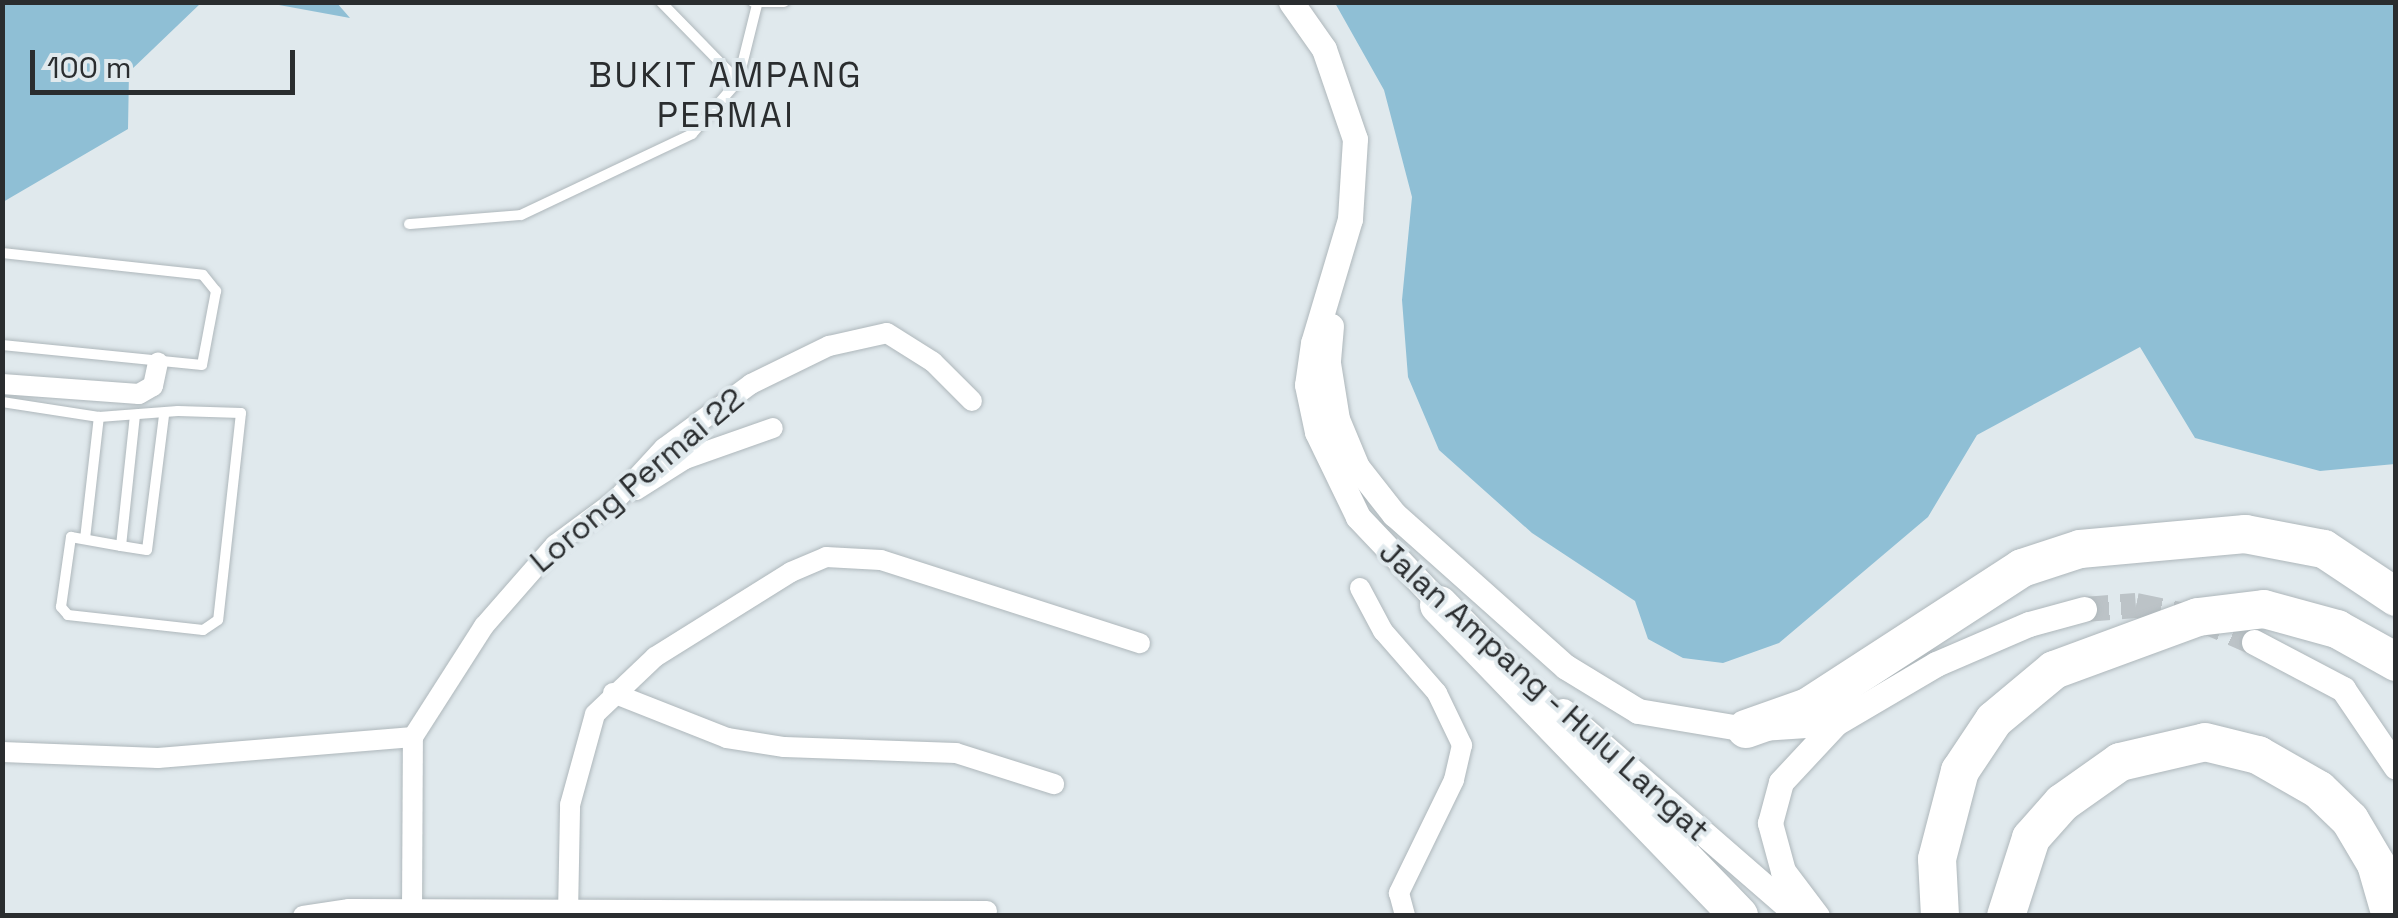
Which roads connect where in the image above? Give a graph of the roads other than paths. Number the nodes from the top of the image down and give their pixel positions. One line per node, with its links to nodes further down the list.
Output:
1 (661, 2): 5 (lane)
2 (784, 2): 4 (lane)
3 (1291, 2): 8 (street, Jalan Ampang - Hulu Langat)
4 (755, 4): 5 (lane)
5 (738, 81): 6 (lane)
6 (409, 224)
7 (2, 253): 10 (lane)
8 (1335, 266): 23 (street, Jalan Ampang - Hulu Langat); 30 (street, Jalan Ampang - Hulu Langat)
9 (2, 345): 10 (lane)
10 (158, 363): 11 (street)
11 (2, 384)
12 (972, 401): 18 (street, Lorong Permai 22)
13 (2, 402): 16 (lane)
14 (164, 414): 15 (lane); 19 (lane); 20 (lane)
15 (135, 416): 16 (lane); 20 (lane)
16 (100, 417): 19 (lane)
17 (773, 428): 18 (street)
18 (616, 500): 31 (street, Lorong Permai 22)
19 (86, 539): 20 (lane)
20 (121, 546)
21 (1360, 588): 40 (street)
22 (2396, 597): 30 (highway)
23 (1439, 605): 41 (highway); 42 (street, Jalan Ampang - Hulu Langat)
24 (2084, 609): 29 (street, Jalan Ampang - Hulu Langat)
25 (2254, 642): 33 (street)
26 (1140, 643): 28 (street)
27 (2396, 662): 44 (highway)
28 (613, 693): 34 (street); 37 (street)
29 (1836, 723): 30 (street, Jalan Ampang - Hulu Langat); 43 (street)
30 (1746, 729)
31 (413, 737): 32 (street); 36 (street)
32 (2, 752)
33 (2396, 767)
34 (1054, 784)
35 (987, 911): 38 (street)
36 (412, 912): 37 (street); 39 (street)
37 (568, 914): 38 (street)
38 (660, 915)
39 (303, 916)
40 (1404, 916)
41 (1739, 916)
42 (1799, 916)
43 (1817, 916)
44 (1940, 916)
45 (2006, 916): 46 (highway)
46 (2391, 916)

